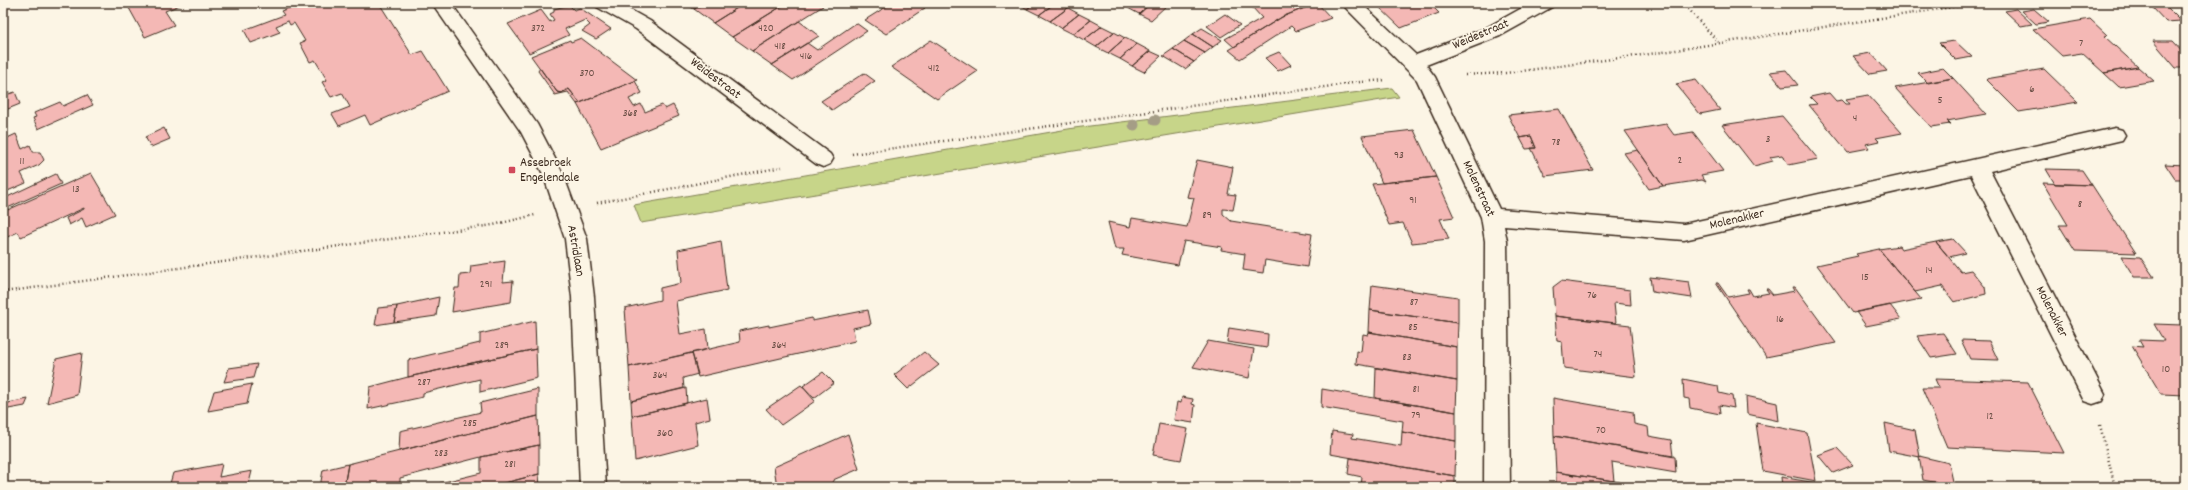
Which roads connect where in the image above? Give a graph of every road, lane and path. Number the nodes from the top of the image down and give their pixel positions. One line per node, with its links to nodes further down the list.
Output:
1 (441, 3): 14 (street, Astridlaan)
2 (604, 3): 12 (street, Weidestraat)
3 (1350, 3): 10 (street, Molenstraat)
4 (1545, 3): 10 (street, Weidestraat)
5 (1643, 3): 6 (path)
6 (1662, 3)
7 (1683, 3): 9 (path)
8 (1978, 3): 9 (path)
9 (1718, 42): 10 (path)
10 (1419, 70): 12 (path); 15 (street, Molenstraat)
11 (2115, 135): 13 (street, Molenakker)
12 (823, 158): 14 (path)
13 (1977, 166): 15 (street, Molenakker); 17 (street, Molenakker)
14 (566, 208): 16 (path); 18 (street, Astridlaan)
15 (1492, 217): 19 (street, Molenstraat)
16 (3, 292)
17 (2093, 394): 20 (path)
18 (593, 487)
19 (1497, 487)
20 (2115, 487)

